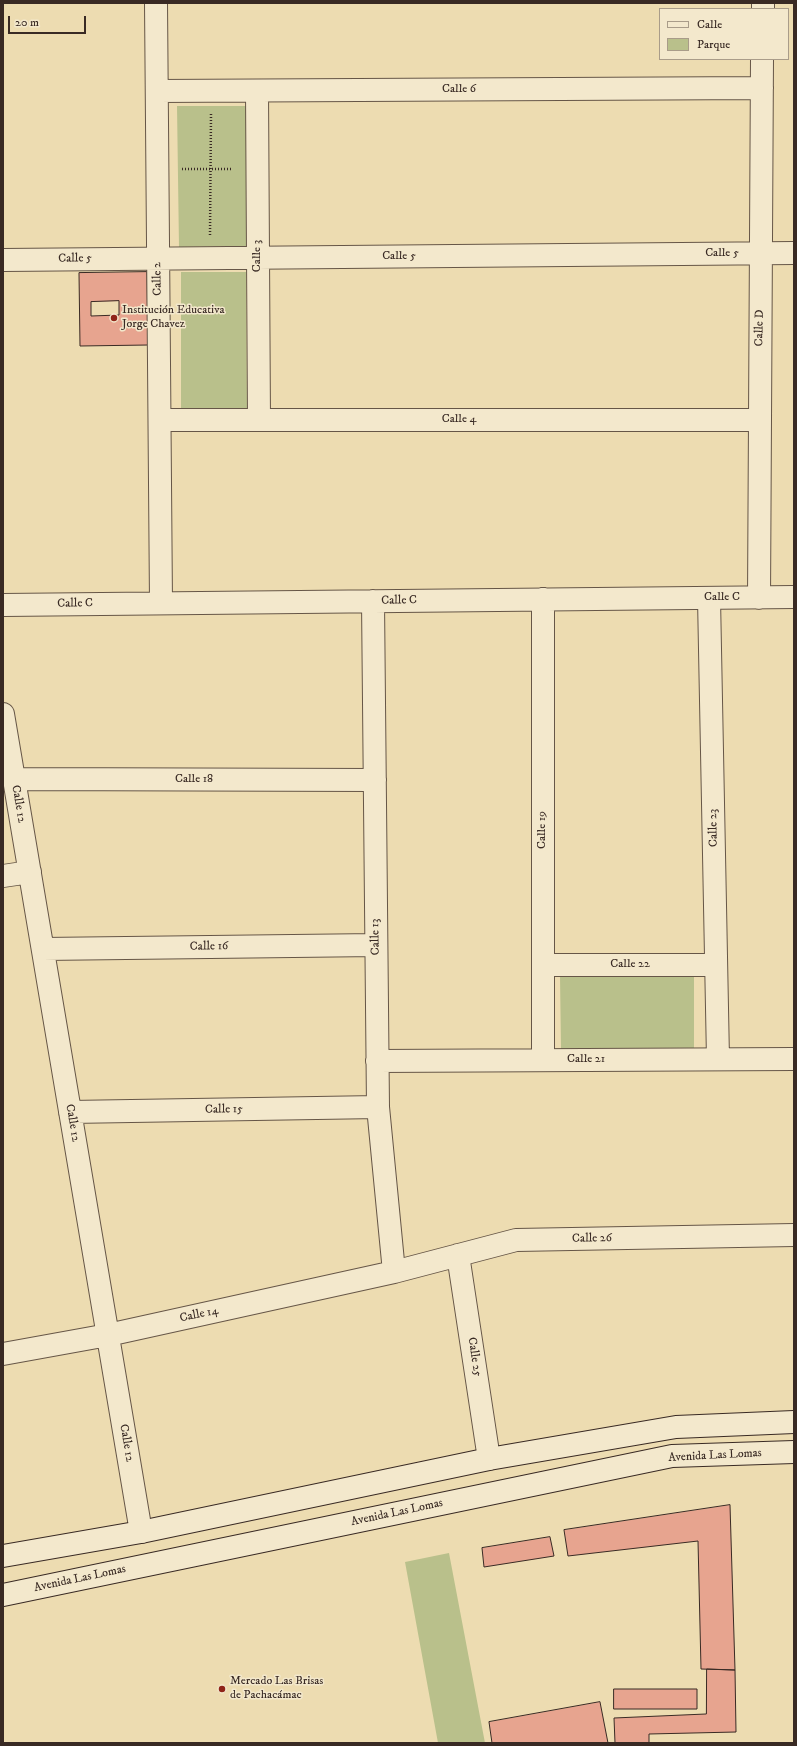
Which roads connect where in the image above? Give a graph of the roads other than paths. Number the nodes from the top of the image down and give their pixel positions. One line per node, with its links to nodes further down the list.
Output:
1 (156, 3): 4 (street, Calle 2)
2 (762, 60): 3 (street, Calle D)
3 (762, 88): 5 (street, Calle 6); 6 (street, Calle D)
4 (157, 91): 5 (street, Calle 6); 8 (street, Calle 2)
5 (257, 91): 9 (street, Calle 3)
6 (760, 253): 7 (street, Calle 5); 9 (street, Calle 5); 13 (street, Calle D)
7 (794, 253)
8 (158, 258): 9 (street, Calle 5); 10 (street, Calle 5); 11 (street, Calle 2)
9 (258, 258): 12 (street, Calle 3)
10 (3, 260)
11 (160, 420): 12 (street, Calle 4); 19 (street, Calle 2)
12 (260, 420): 13 (street, Calle 4)
13 (759, 420): 16 (street, Calle D)
14 (794, 597): 16 (street, Calle C)
15 (709, 598): 16 (street, Calle C); 17 (street, Calle C); 28 (street, Calle 23)
16 (759, 598)
17 (543, 599): 18 (street, Calle C); 29 (street, Calle 19)
18 (373, 601): 19 (street, Calle C); 23 (street, Calle 13)
19 (161, 603): 20 (street, Calle C)
20 (3, 605)
21 (3, 714): 22 (street, Calle 12)
22 (14, 779): 23 (street, Calle 18); 24 (street, Calle 12)
23 (375, 780): 26 (street, Calle 13)
24 (30, 872): 25 (street); 27 (street, Calle 12)
25 (3, 876)
26 (376, 945): 27 (street, Calle 16); 33 (street, Calle 13)
27 (43, 949): 35 (street, Calle 12)
28 (716, 964): 29 (street, Calle 22); 30 (street, Calle 23)
29 (543, 965): 32 (street, Calle 19)
30 (718, 1059): 31 (street, Calle 21); 32 (street, Calle 21)
31 (794, 1059)
32 (543, 1060): 33 (street, Calle 21)
33 (377, 1061): 34 (street, Calle 13)
34 (378, 1107): 35 (street, Calle 15); 38 (street, Calle 13)
35 (70, 1112): 39 (street, Calle 12)
36 (794, 1235): 37 (street, Calle 26)
37 (458, 1255): 38 (street, Calle 26); 43 (street, Calle 25)
38 (394, 1272): 39 (street, Calle 14)
39 (108, 1334): 40 (street, Calle 14); 44 (street, Calle 12)
40 (3, 1354)
41 (794, 1422): 43 (street)
42 (794, 1452): 46 (street, Avenida Las Lomas)
43 (489, 1459): 44 (street)
44 (141, 1532): 45 (street)
45 (3, 1556)
46 (3, 1595)

